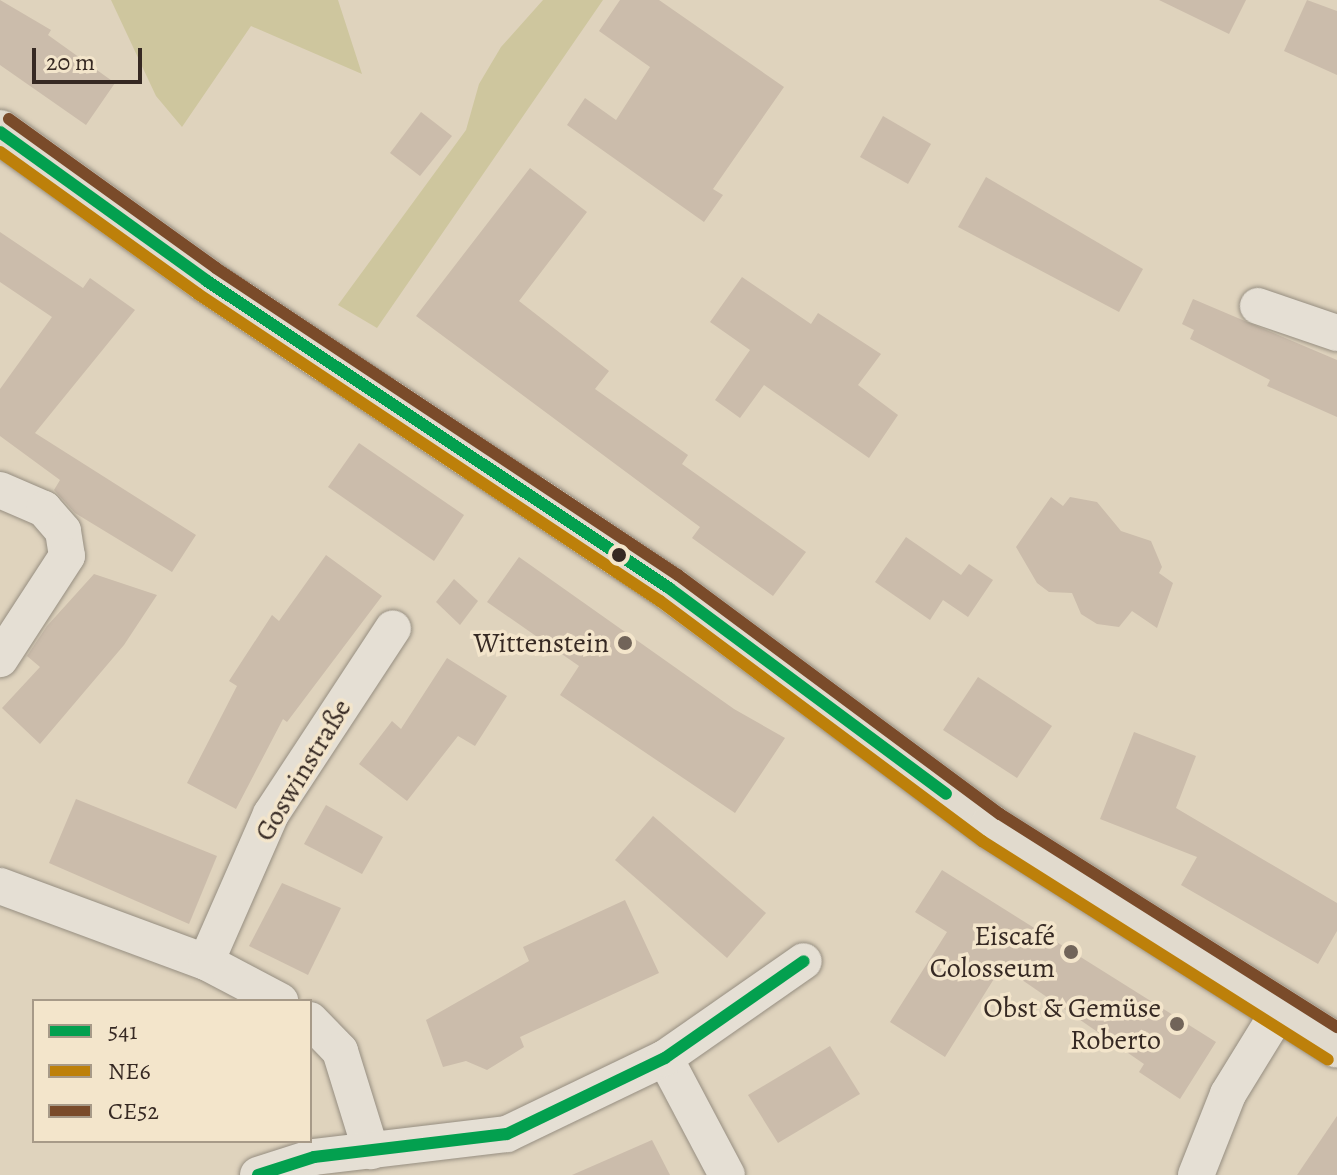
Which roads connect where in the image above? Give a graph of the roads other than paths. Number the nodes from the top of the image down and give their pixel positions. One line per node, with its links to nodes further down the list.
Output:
1 (0, 132): 11 (main road)
2 (1258, 306): 3 (street)
3 (1337, 333)
4 (0, 490): 6 (street)
5 (393, 628): 9 (street, Goswinstraße)
6 (0, 659)
7 (0, 886): 9 (street)
8 (804, 961): 14 (street)
9 (206, 962): 10 (street)
10 (276, 999)
11 (1279, 1011): 13 (main road); 18 (street)
12 (312, 1022): 15 (street)
13 (1337, 1046)
14 (665, 1058): 15 (street); 17 (street)
15 (371, 1151): 16 (street)
16 (258, 1175)
17 (727, 1175)
18 (1196, 1175)

